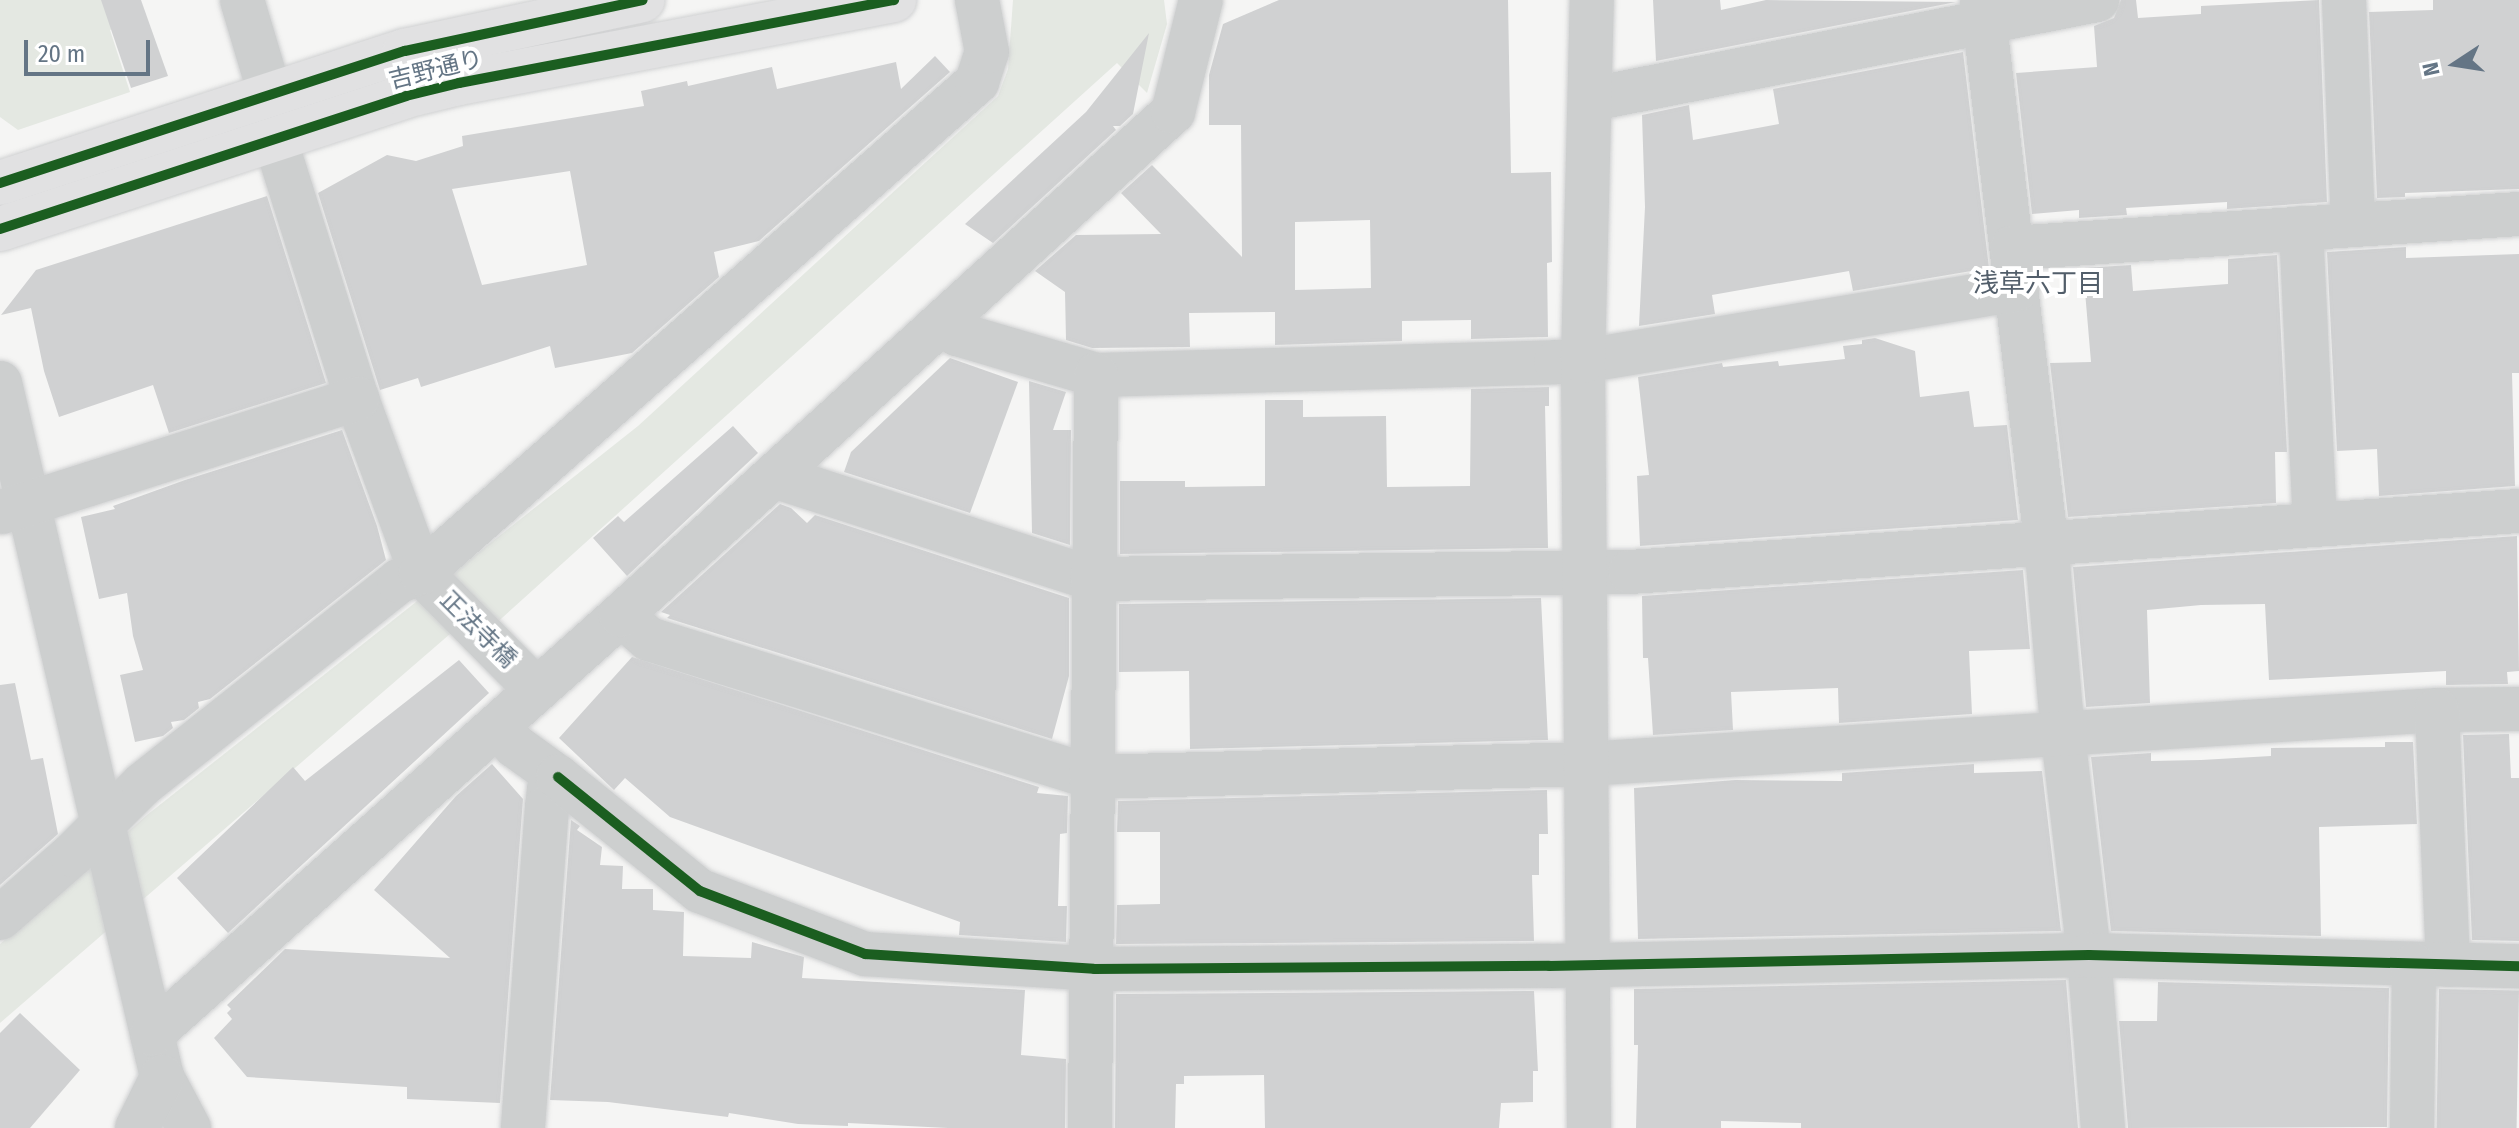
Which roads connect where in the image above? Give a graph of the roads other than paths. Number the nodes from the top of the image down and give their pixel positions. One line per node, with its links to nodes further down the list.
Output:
1 (242, 0): 10 (street)
2 (894, 0): 12 (main road, 吉野通り)
3 (977, 0): 29 (street)
4 (1201, 0): 19 (street)
5 (1592, 0): 11 (street)
6 (2097, 0): 9 (street)
7 (2344, 0): 15 (street)
8 (623, 2): 10 (main road, 吉野通り)
9 (1984, 11): 11 (street); 18 (street)
10 (270, 94): 13 (main road, 吉野通り)
11 (1592, 99): 20 (street)
12 (275, 139): 17 (main road, 吉野通り); 23 (street)
13 (0, 183)
14 (2519, 214): 15 (street)
15 (2353, 225): 16 (street)
16 (2301, 228): 18 (street); 27 (street)
17 (0, 229)
18 (2015, 269): 20 (street); 28 (street)
19 (945, 321): 21 (street); 24 (street)
20 (1583, 361): 21 (street); 30 (street)
21 (1096, 375): 31 (street)
22 (0, 383): 25 (street)
23 (357, 399): 25 (street); 29 (street)
24 (774, 476): 31 (street); 32 (street)
25 (14, 508): 41 (street)
26 (2519, 511): 27 (street)
27 (2315, 524): 28 (street)
28 (2046, 541): 30 (street); 37 (street)
29 (421, 573): 33 (street, 正法寺橋); 41 (street)
30 (1585, 574): 31 (street); 38 (street)
31 (1092, 579): 40 (street)
32 (621, 615): 33 (street); 40 (street)
33 (535, 688): 36 (street)
34 (2519, 709): 35 (street)
35 (2437, 710): 37 (street); 45 (street)
36 (498, 726): 39 (street); 48 (street)
37 (2063, 736): 38 (street); 43 (street)
38 (1585, 764): 40 (street); 44 (street)
39 (558, 777): 47 (street); 52 (street)
40 (1091, 777): 47 (street)
41 (101, 826): 42 (street); 48 (street)
42 (0, 918)
43 (2089, 955): 44 (street); 45 (street); 55 (street)
44 (1587, 964): 47 (street); 54 (street)
45 (2431, 965): 46 (street); 56 (street)
46 (2519, 966)
47 (1094, 969): 53 (street)
48 (152, 1034): 49 (street)
49 (162, 1077): 50 (street); 51 (street)
50 (137, 1128)
51 (189, 1128)
52 (523, 1128)
53 (1090, 1128)
54 (1589, 1128)
55 (2103, 1128)
56 (2412, 1128)

